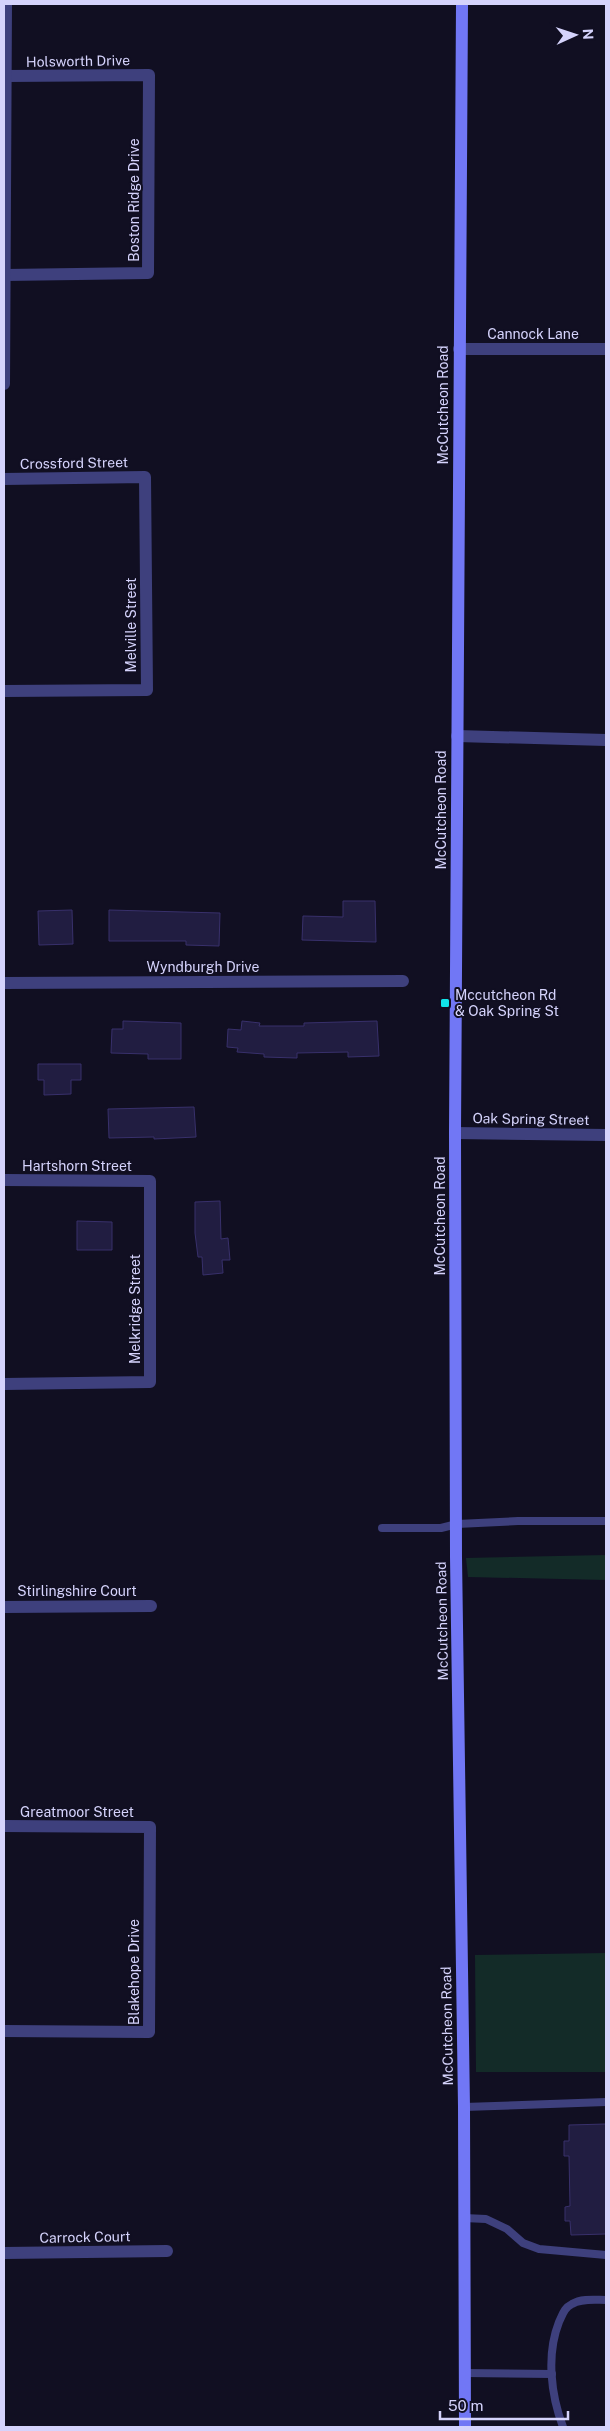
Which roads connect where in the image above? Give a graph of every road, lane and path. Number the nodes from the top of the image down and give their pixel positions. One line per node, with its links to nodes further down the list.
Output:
1 (6, 4): 4 (street)
2 (462, 4): 6 (main road, McCutcheon Road)
3 (149, 75): 4 (street, Holsworth Drive); 5 (street, Boston Ridge Drive)
4 (6, 76): 5 (street)
5 (5, 275): 8 (street)
6 (459, 349): 7 (street, Cannock Lane); 12 (main road, McCutcheon Road)
7 (606, 349)
8 (4, 384)
9 (145, 478): 10 (street, Crossford Street); 11 (street, Melville Street)
10 (4, 479)
11 (4, 691)
12 (457, 736): 13 (street); 16 (main road, McCutcheon Road)
13 (606, 740)
14 (403, 981): 15 (street, Wyndburgh Drive)
15 (4, 983)
16 (455, 1133): 17 (street, Oak Spring Street); 22 (main road, McCutcheon Road)
17 (606, 1135)
18 (4, 1180): 19 (street, Hartshorn Street)
19 (150, 1181): 20 (street, Melkridge Street)
20 (4, 1384)
21 (606, 1522): 22 (lane)
22 (457, 1524): 23 (lane); 30 (main road, McCutcheon Road)
23 (382, 1528)
24 (151, 1606): 25 (street, Stirlingshire Court)
25 (4, 1607)
26 (4, 1826): 27 (street, Greatmoor Street)
27 (150, 1827): 28 (street, Blakehope Drive)
28 (4, 2031)
29 (606, 2102): 30 (lane)
30 (464, 2107): 31 (main road, McCutcheon Road)
31 (464, 2218): 34 (lane); 36 (main road, McCutcheon Road)
32 (167, 2251): 33 (street, Carrock Court)
33 (4, 2253)
34 (606, 2255)
35 (606, 2300): 37 (lane)
36 (465, 2373): 37 (lane); 38 (main road, McCutcheon Road)
37 (552, 2374): 39 (lane)
38 (465, 2427)
39 (563, 2427)

